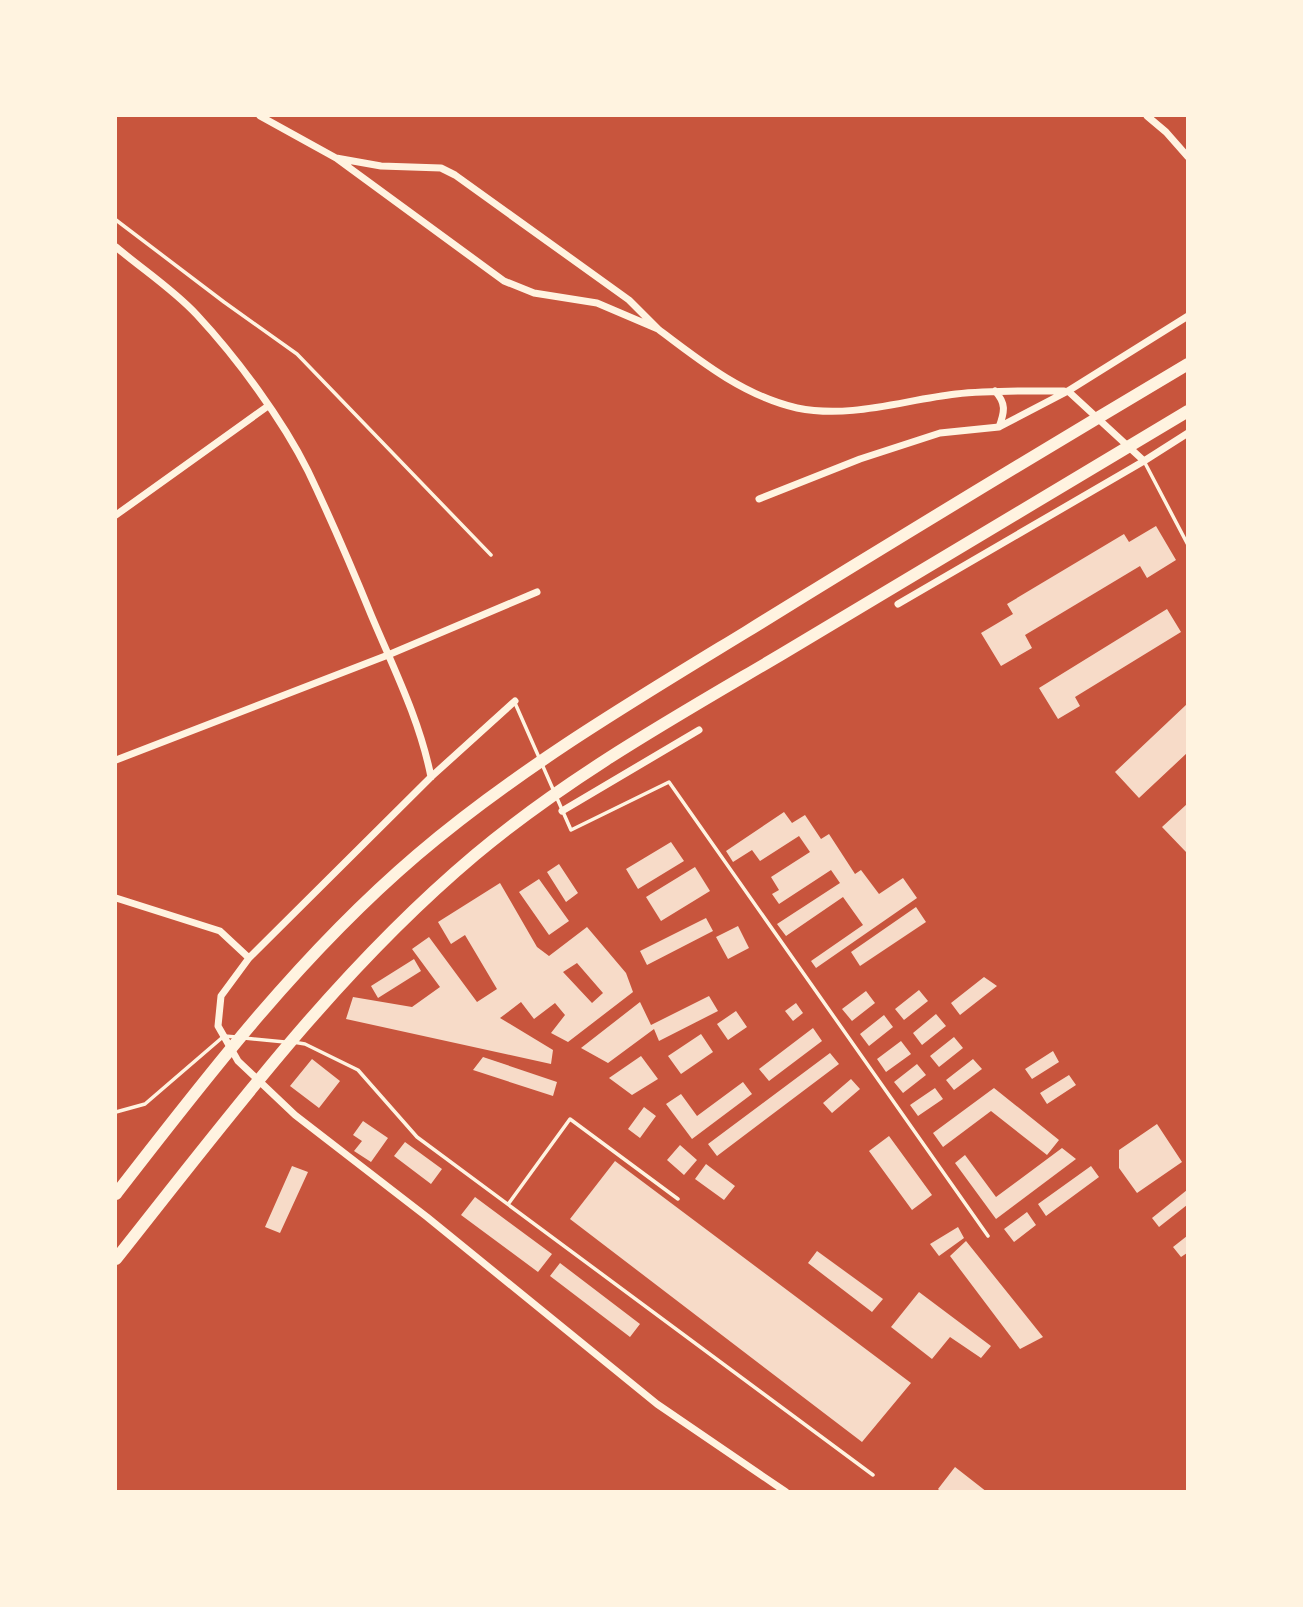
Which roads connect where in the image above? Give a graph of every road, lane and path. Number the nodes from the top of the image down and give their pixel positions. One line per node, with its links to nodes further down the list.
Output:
1 (260, 116): 4 (street)
2 (1147, 116): 3 (street)
3 (1188, 157)
4 (336, 158): 8 (street); 8 (street)
5 (116, 220): 20 (lane)
6 (116, 247): 12 (street)
7 (1188, 316): 11 (street)
8 (658, 329): 10 (street)
9 (1188, 364): 33 (highway)
10 (995, 391): 11 (street); 14 (street)
11 (1068, 391): 14 (street); 16 (street)
12 (268, 406): 18 (street); 23 (street)
13 (1188, 411): 37 (highway)
14 (999, 427): 17 (street)
15 (1188, 432): 16 (street)
16 (1144, 461): 19 (lane); 22 (street)
17 (760, 499)
18 (116, 515)
19 (1188, 545)
20 (491, 555)
21 (537, 592): 23 (street)
22 (898, 604)
23 (388, 655): 26 (street); 27 (street)
24 (514, 701): 27 (street); 28 (lane)
25 (699, 730): 28 (street)
26 (116, 760)
27 (431, 777): 30 (street)
28 (562, 811): 36 (lane)
29 (116, 898): 30 (street)
30 (249, 958): 31 (street)
31 (224, 1036): 32 (lane); 35 (lane); 39 (street)
32 (116, 1112)
33 (116, 1194)
34 (678, 1199): 35 (lane)
35 (509, 1203): 38 (lane)
36 (988, 1236)
37 (116, 1259)
38 (873, 1475)
39 (786, 1492)

